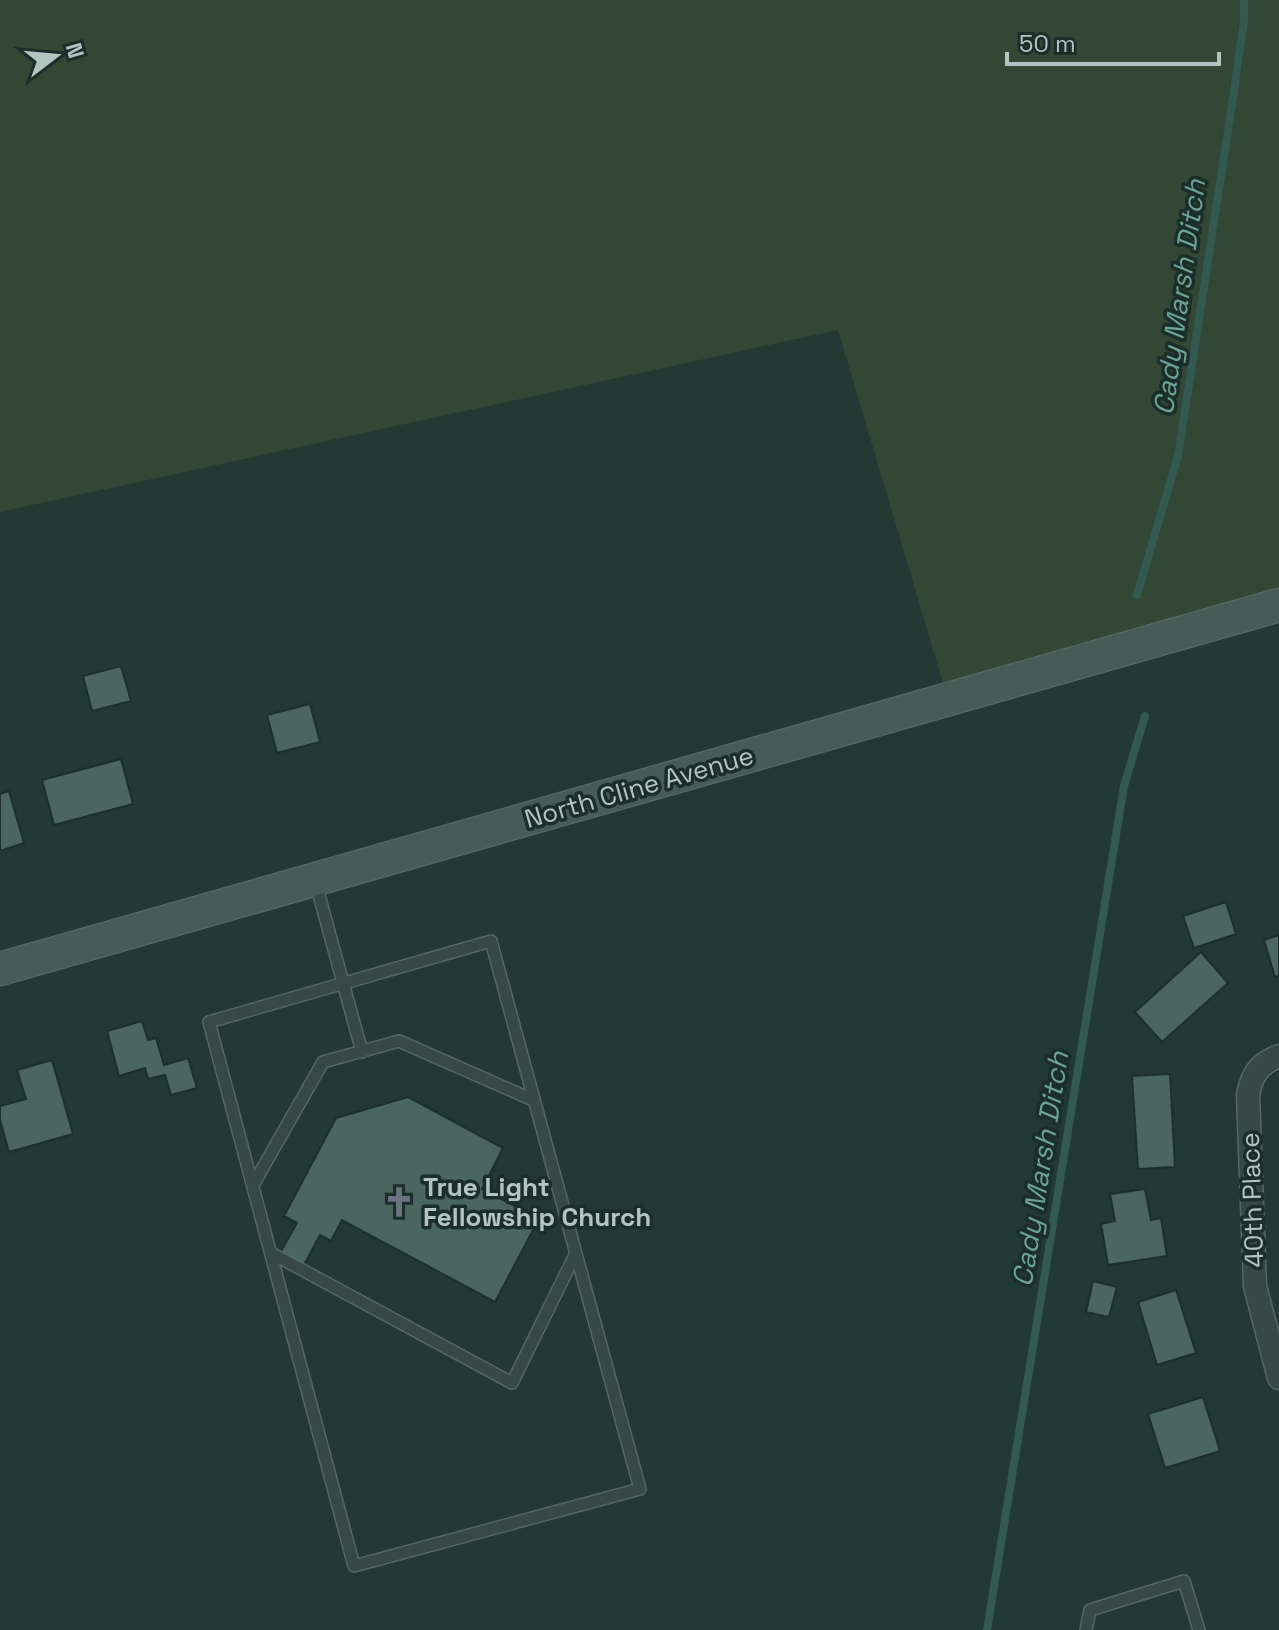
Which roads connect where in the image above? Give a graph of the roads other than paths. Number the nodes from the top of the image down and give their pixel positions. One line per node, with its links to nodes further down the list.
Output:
1 (1279, 605): 2 (street, North Cline Avenue)
2 (314, 879): 3 (street, North Cline Avenue); 4 (lane)
3 (0, 969)
4 (343, 983): 5 (lane); 7 (lane); 8 (lane)
5 (362, 1052): 7 (lane); 8 (lane)
6 (1279, 1056): 11 (street, 40th Place)
7 (533, 1100): 10 (lane)
8 (253, 1185): 9 (lane)
9 (271, 1253): 10 (lane); 10 (lane)
10 (575, 1255)
11 (1279, 1378)
12 (1086, 1630): 13 (lane)
13 (1199, 1630)

